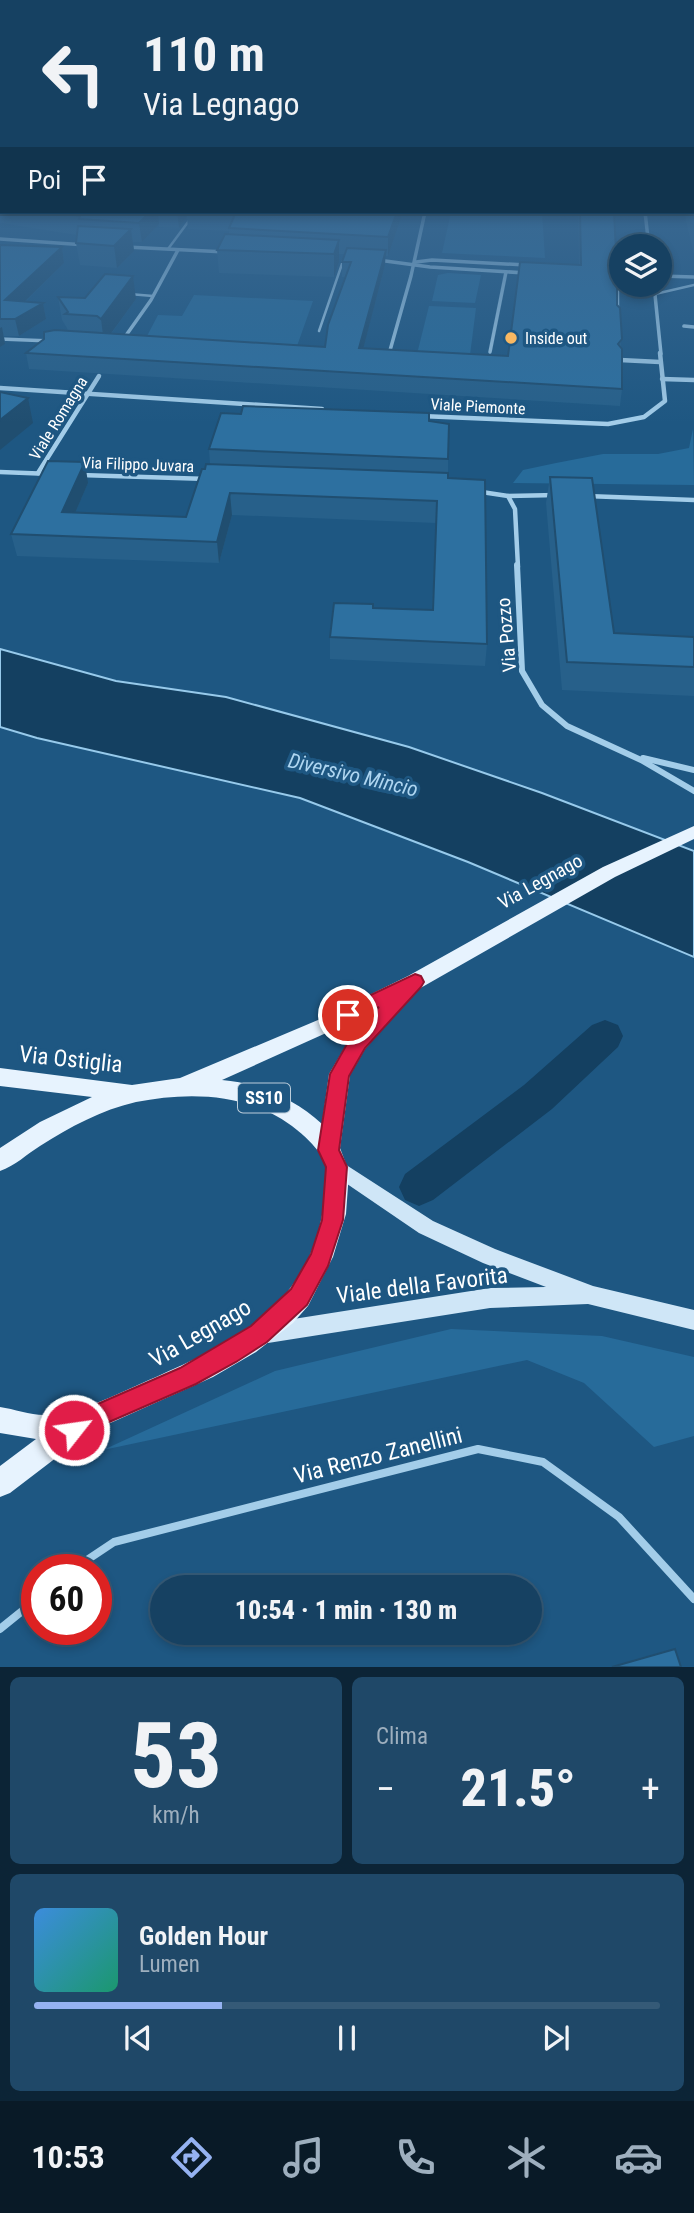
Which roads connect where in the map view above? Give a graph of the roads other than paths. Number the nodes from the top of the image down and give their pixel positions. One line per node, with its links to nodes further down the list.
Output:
1 (168, 268): 12 (street)
2 (341, 268): 18 (lane)
3 (411, 268): 23 (street)
4 (428, 268): 5 (street)
5 (506, 272): 6 (street); 22 (street)
6 (534, 273)
7 (672, 276): 8 (street)
8 (694, 277)
9 (694, 285): 10 (lane)
10 (672, 290)
11 (120, 294): 12 (lane)
12 (153, 296): 19 (street)
13 (618, 297): 15 (lane)
14 (655, 297): 25 (street, Viale Piemonte)
15 (618, 320)
16 (684, 326): 17 (street)
17 (694, 327)
18 (319, 331)
19 (127, 334)
20 (0, 339): 21 (street)
21 (63, 342)
22 (490, 352)
23 (386, 360)
24 (620, 360): 25 (street)
25 (660, 362): 27 (street, Viale Piemonte)
26 (99, 376): 30 (street, Viale Romagna)
27 (662, 379): 28 (street); 32 (street, Viale Piemonte)
28 (694, 380)
29 (0, 388): 30 (street)
30 (86, 394): 31 (street); 34 (street, Viale Romagna)
31 (336, 410)
32 (418, 415)
33 (0, 472): 34 (street, Via Filippo Juvara)
34 (38, 474): 35 (street, Via Filippo Juvara)
35 (65, 474)
36 (78, 475): 37 (street, Via Filippo Juvara)
37 (218, 480)
38 (465, 490): 41 (street)
39 (562, 495): 41 (street)
40 (575, 495): 42 (street)
41 (508, 496): 43 (street, Via Pozzo)
42 (694, 500)
43 (632, 756): 44 (street, Via Pozzo); 45 (street, Via Pozzo)
44 (694, 770)
45 (694, 791)
46 (694, 832): 47 (main road, Via Legnago)
47 (415, 982): 49 (main road, Via Legnago); 51 (main road, Via Legnago)
48 (0, 1077): 50 (main road, Via Ostiglia)
49 (181, 1087): 50 (main road, Via Legnago / SS10); 51 (main road, Via Legnago / SS10)
50 (137, 1093): 52 (main road, Via Legnago / SS10)
51 (332, 1159): 53 (main road, Viale della Favorita); 55 (main road, Via Legnago)
52 (0, 1161)
53 (593, 1296): 54 (main road, Viale della Favorita); 55 (main road, Viale della Favorita)
54 (694, 1320)
55 (259, 1334): 56 (main road, Via Legnago)
56 (92, 1418): 57 (main road, Via Legnago); 58 (main road, Via Legnago)
57 (0, 1420)
58 (0, 1483)
59 (96, 1554): 60 (lane, Via Renzo Zanellini)
60 (694, 1599)
61 (21, 1612): 62 (lane)
62 (0, 1629)

